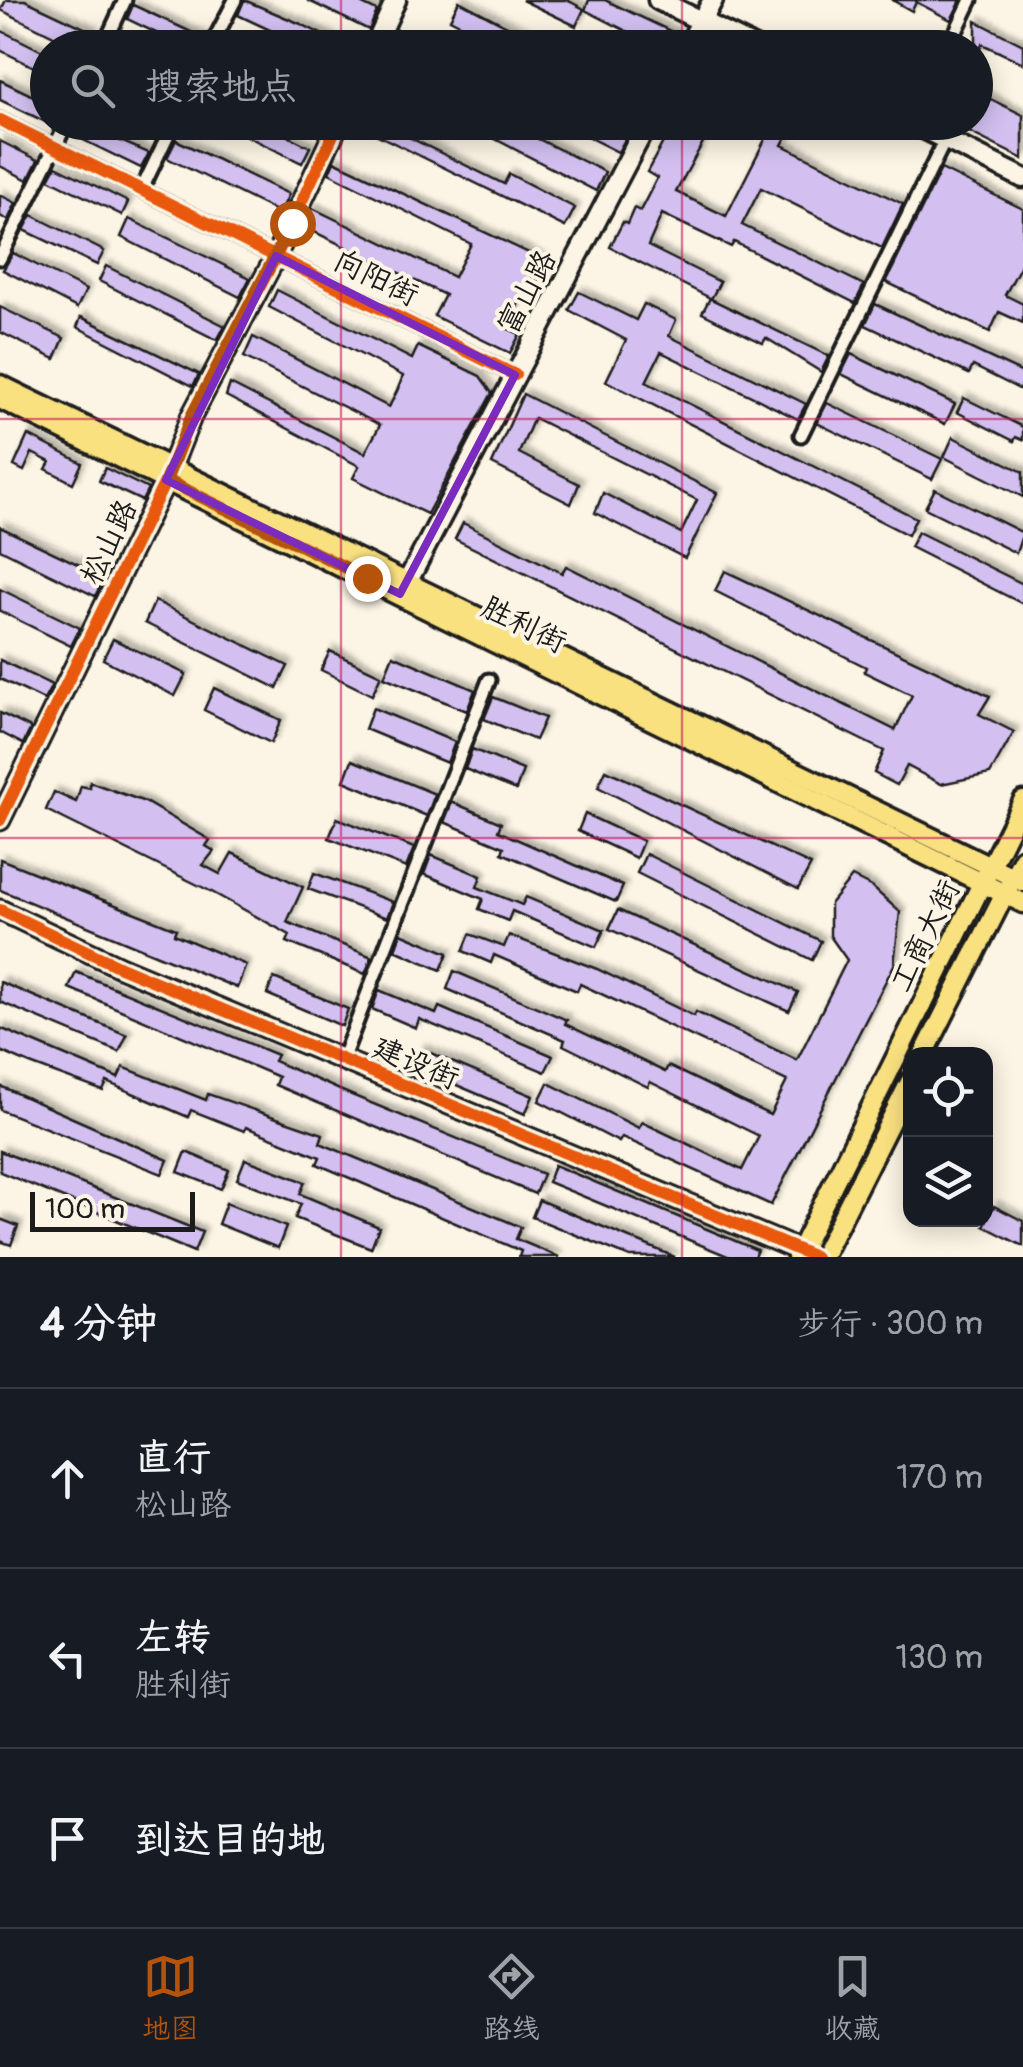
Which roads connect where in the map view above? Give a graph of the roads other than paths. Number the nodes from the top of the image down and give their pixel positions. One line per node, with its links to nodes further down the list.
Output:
1 (125, 0): 8 (street)
2 (236, 0): 9 (street)
3 (396, 0): 10 (street)
4 (658, 0): 7 (street)
5 (713, 0): 7 (street)
6 (972, 0): 13 (street)
7 (701, 21): 11 (street); 12 (street)
8 (111, 30)
9 (220, 30)
10 (382, 30)
11 (697, 30)
12 (719, 30)
13 (957, 30)
14 (0, 120): 15 (street, 向阳街)
15 (30, 134)
16 (42, 140): 22 (street, 向阳街)
17 (58, 140): 22 (street)
18 (165, 140): 24 (street)
19 (331, 140): 25 (street, 松山路)
20 (639, 140): 27 (street, 富山路)
21 (945, 140): 23 (street); 30 (street)
22 (55, 146): 24 (street, 向阳街); 26 (street)
23 (1023, 178)
24 (142, 189): 25 (street, 向阳街)
25 (276, 256): 27 (street, 向阳街); 31 (street, 松山路)
26 (0, 258)
27 (515, 375): 32 (street, 富山路)
28 (0, 385): 31 (main road, 胜利街)
29 (0, 400): 31 (main road, 胜利街)
30 (801, 436)
31 (169, 474): 32 (main road, 胜利街); 35 (street, 松山路)
32 (403, 588): 37 (main road, 胜利街)
33 (489, 680): 42 (street)
34 (1023, 801): 37 (main road, 工商大街)
35 (0, 820)
36 (1023, 858): 38 (main road, 工商大街)
37 (987, 874): 38 (main road, 胜利街); 44 (main road, 工商大街)
38 (1014, 885): 39 (main road, 胜利街); 41 (main road, 工商大街)
39 (1023, 903)
40 (0, 910): 42 (street, 建设街)
41 (928, 1047)
42 (342, 1060): 44 (street, 建设街)
43 (903, 1094): 44 (main road)
44 (809, 1255)

